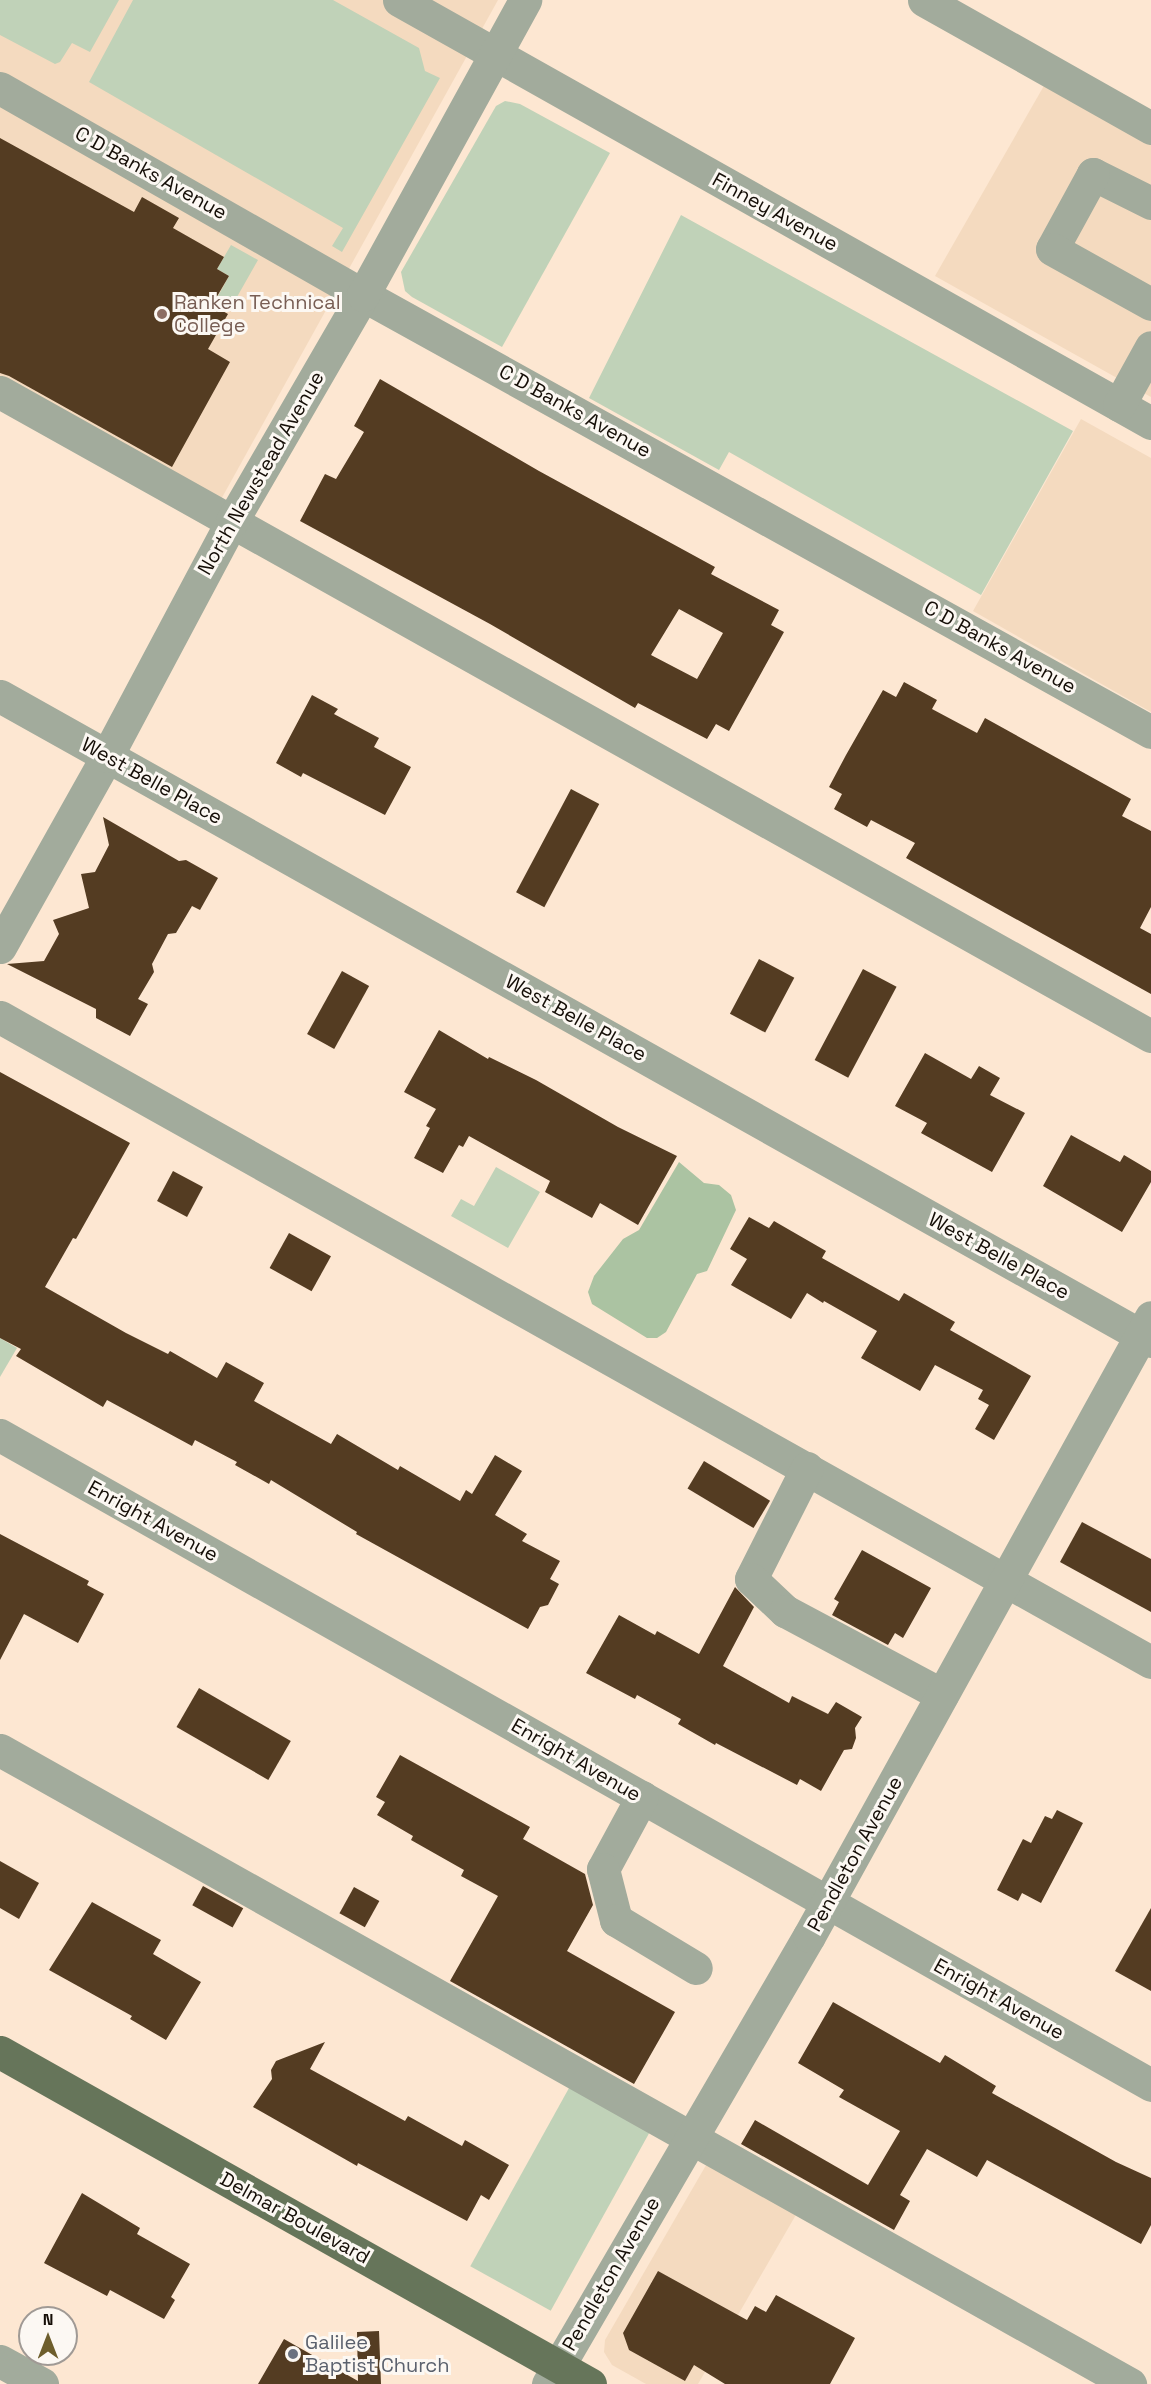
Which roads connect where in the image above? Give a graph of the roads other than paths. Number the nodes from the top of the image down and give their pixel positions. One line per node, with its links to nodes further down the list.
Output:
1 (399, 0): 4 (street, Finney Avenue)
2 (525, 0): 4 (street, North Newstead Avenue)
3 (924, 0): 6 (street)
4 (494, 53): 8 (street, North Newstead Avenue); 12 (street, Finney Avenue)
5 (0, 88): 8 (street, C D Banks Avenue)
6 (1151, 128)
7 (1151, 203): 9 (street)
8 (363, 295): 14 (street, North Newstead Avenue); 16 (street, C D Banks Avenue)
9 (1151, 304)
10 (1151, 347): 12 (street)
11 (0, 392): 14 (street)
12 (1119, 405): 13 (street, Finney Avenue)
13 (1151, 423)
14 (232, 521): 17 (street, North Newstead Avenue); 20 (street)
15 (0, 696): 17 (street, West Belle Place)
16 (1151, 732)
17 (107, 756): 18 (street, North Newstead Avenue); 21 (street, West Belle Place)
18 (0, 947)
19 (0, 1017): 23 (street)
20 (1151, 1036)
21 (1148, 1331): 24 (street, Pendleton Avenue)
22 (0, 1435): 28 (street, Enright Avenue)
23 (807, 1468): 24 (street); 26 (street)
24 (1006, 1580): 25 (street); 26 (street, Pendleton Avenue)
25 (1151, 1662)
26 (942, 1695): 29 (street, Pendleton Avenue)
27 (0, 1750): 33 (street)
28 (642, 1797): 29 (street, Enright Avenue); 30 (street)
29 (828, 1903): 32 (street, Enright Avenue); 33 (street, Pendleton Avenue)
30 (696, 1968)
31 (0, 2052): 35 (main road, Delmar Boulevard)
32 (1151, 2085)
33 (691, 2135): 35 (street, Pendleton Avenue); 38 (street)
34 (0, 2361): 36 (street)
35 (553, 2375): 37 (main road, Delmar Boulevard)
36 (42, 2384)
37 (590, 2384)
38 (1130, 2384)

